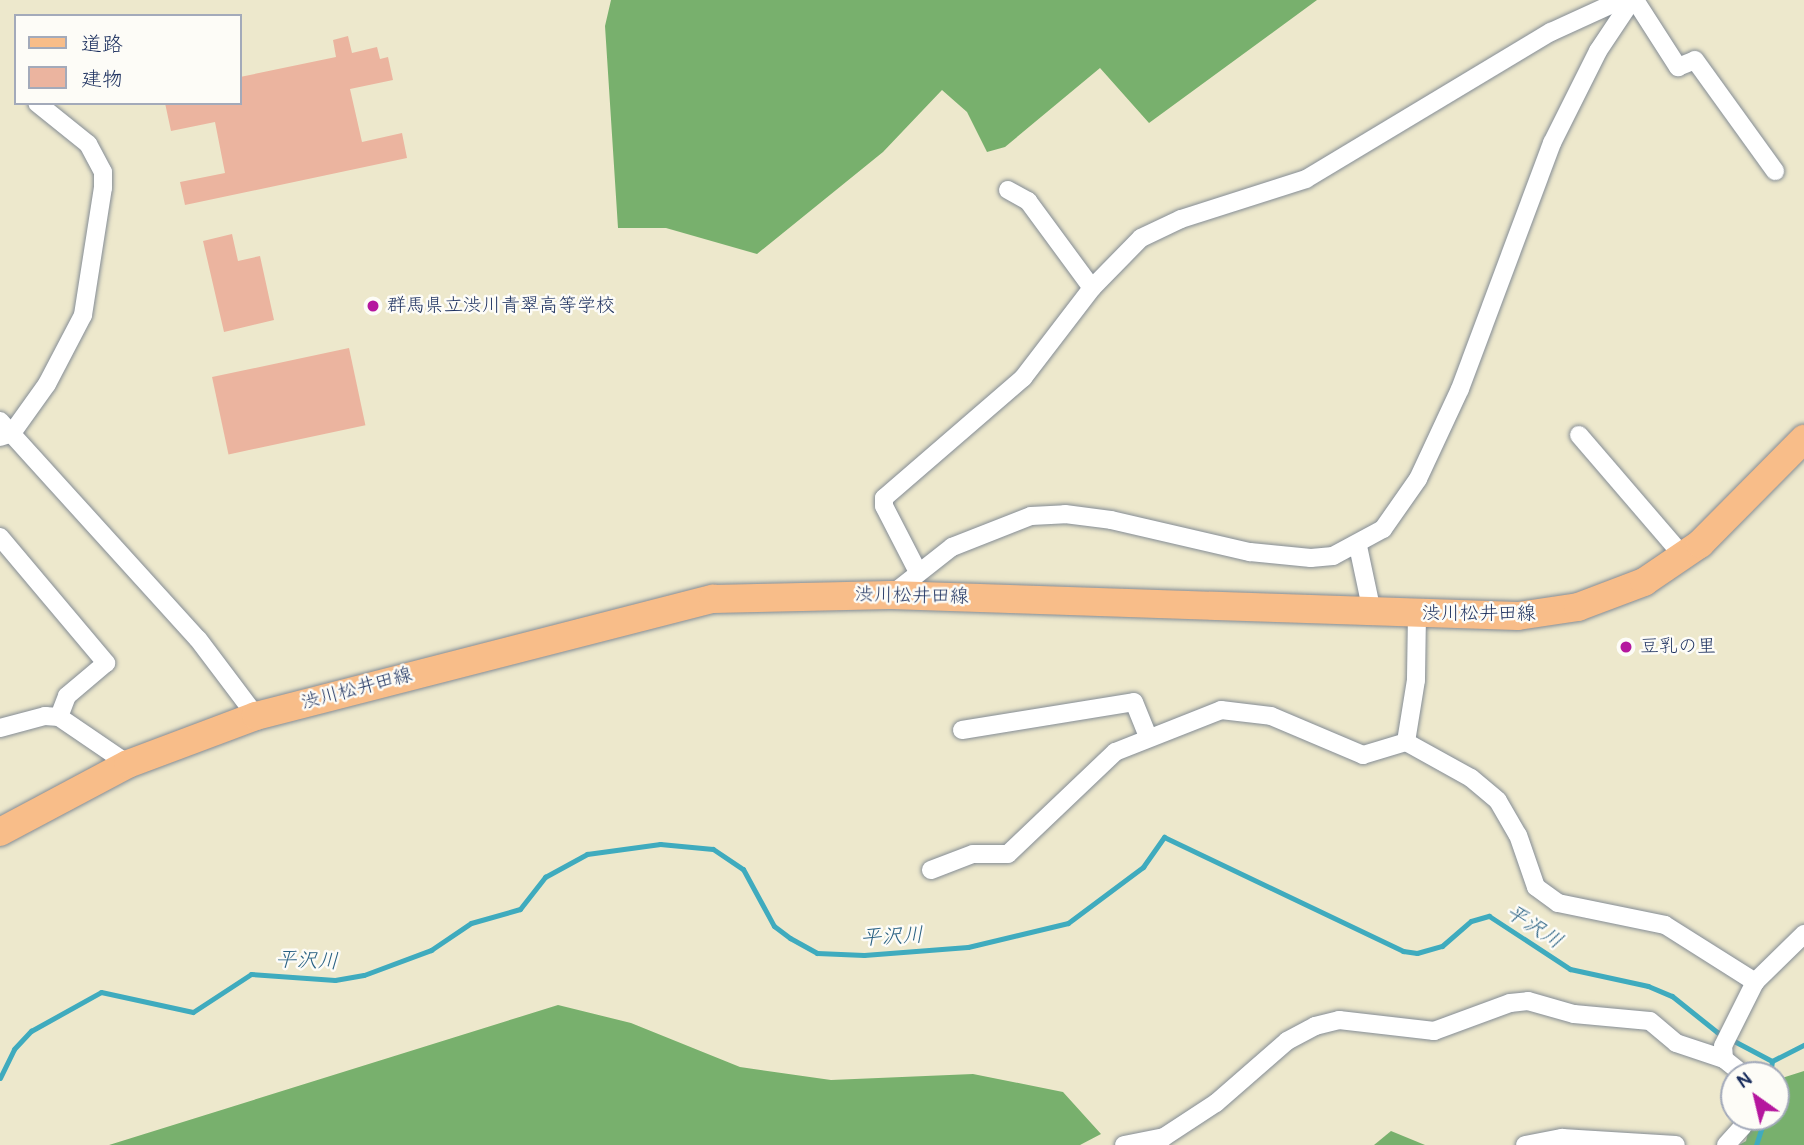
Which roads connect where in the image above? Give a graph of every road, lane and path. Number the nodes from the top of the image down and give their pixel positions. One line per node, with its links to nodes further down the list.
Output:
1 (1621, 0): 6 (street)
2 (1633, 0): 4 (street); 11 (street)
3 (39, 105): 7 (street)
4 (1775, 171)
5 (1008, 190): 6 (street)
6 (1093, 288): 13 (street)
7 (4, 430): 17 (street)
8 (1579, 435): 12 (street)
9 (1804, 439): 12 (main road, 渋川松井田線)
10 (0, 537): 18 (street)
11 (1358, 546): 13 (street); 15 (street)
12 (1684, 556): 16 (main road, 渋川松井田線)
13 (918, 572): 14 (street)
14 (891, 594): 15 (main road, 渋川松井田線); 17 (main road, 渋川松井田線)
15 (1371, 612): 16 (main road, 渋川松井田線)
16 (1417, 614): 22 (street)
17 (256, 716): 23 (main road, 渋川松井田線)
18 (59, 717): 19 (street); 23 (street)
19 (1, 725)
20 (962, 730): 21 (street)
21 (1147, 737): 22 (street); 25 (street)
22 (1406, 742): 27 (street)
23 (128, 764): 24 (main road, 渋川松井田線)
24 (0, 832)
25 (931, 870)
26 (1804, 934): 27 (street)
27 (1755, 982): 28 (street)
28 (1724, 1059): 29 (street); 31 (street)
29 (1726, 1061)
30 (1739, 1131): 34 (street)
31 (1124, 1145)
32 (1525, 1145): 33 (street)
33 (1676, 1145)
34 (1726, 1145)

